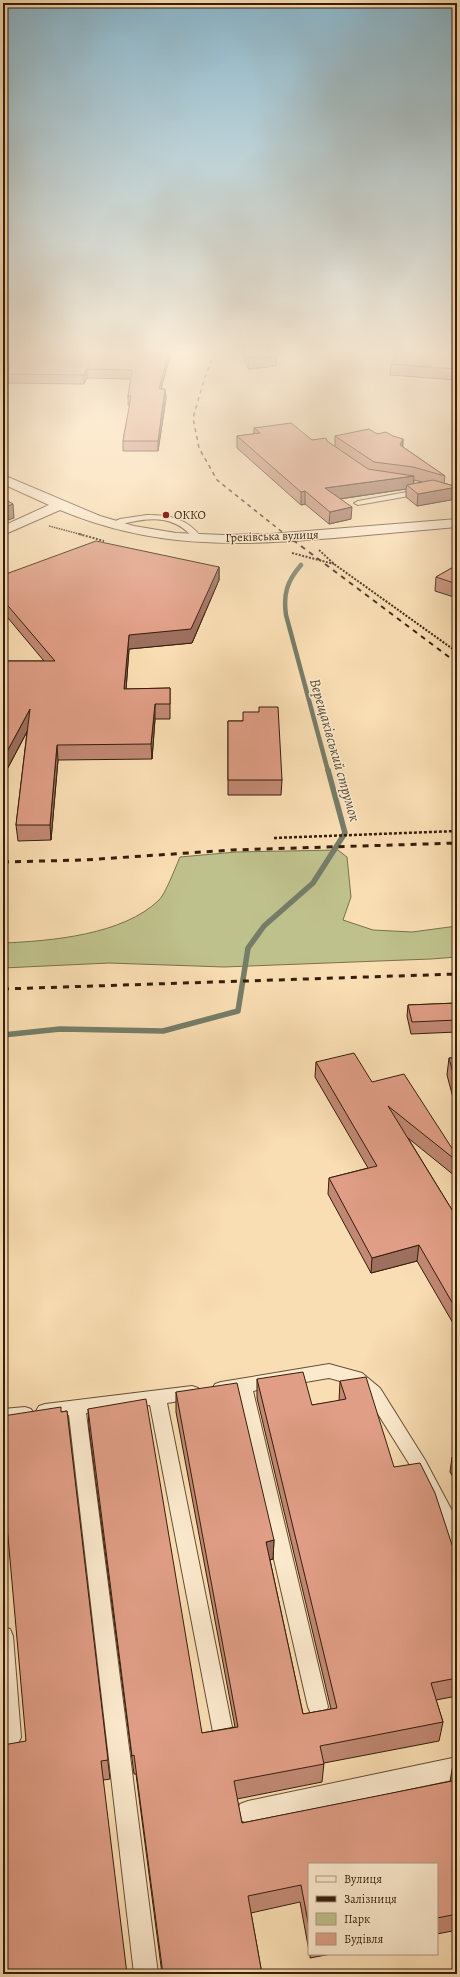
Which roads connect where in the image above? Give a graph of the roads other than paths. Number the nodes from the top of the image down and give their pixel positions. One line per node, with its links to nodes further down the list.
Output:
1 (3, 479): 4 (street, Греківська вулиця)
2 (419, 485): 3 (lane)
3 (358, 503)
4 (61, 505): 5 (street, Греківська вулиця); 6 (street)
5 (457, 522)
6 (3, 531)
7 (243, 1385): 8 (lane); 11 (lane); 13 (lane)
8 (156, 1398): 9 (lane); 14 (lane)
9 (77, 1407): 10 (lane); 18 (lane)
10 (3, 1416)
11 (457, 1538)
12 (3, 1636): 15 (lane)
13 (318, 1707)
14 (223, 1732)
15 (11, 1737)
16 (457, 1768): 17 (lane)
17 (248, 1812)
18 (146, 1974)

